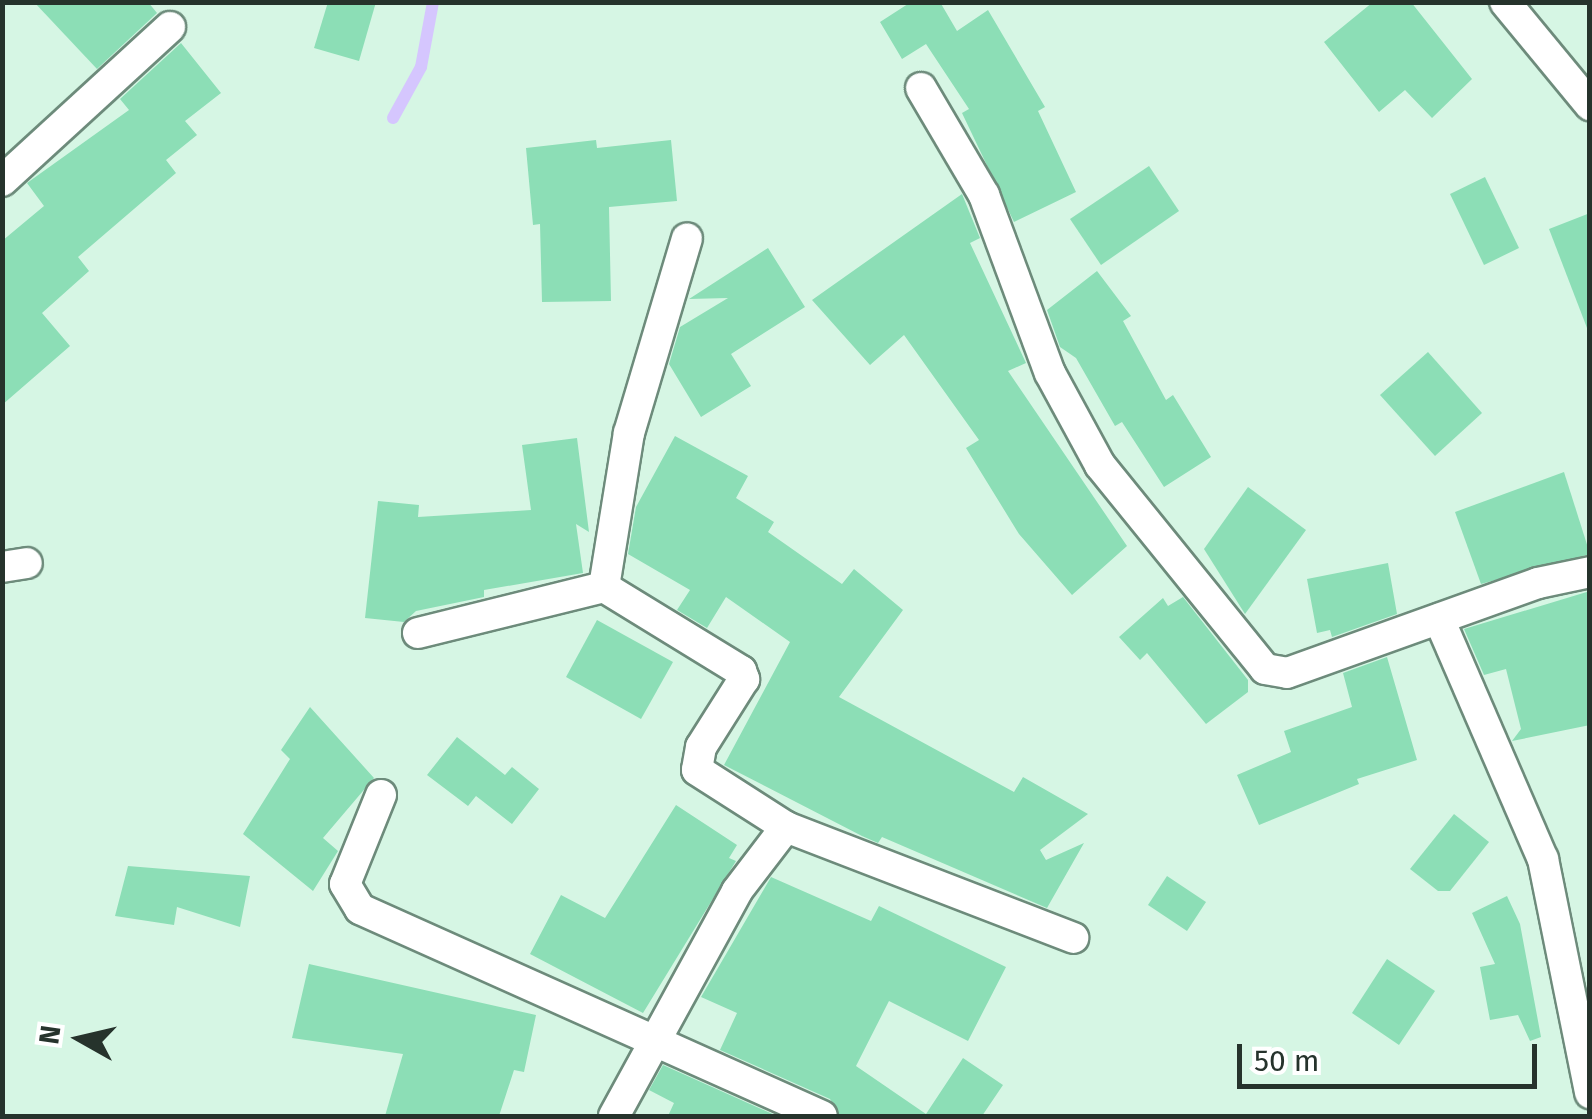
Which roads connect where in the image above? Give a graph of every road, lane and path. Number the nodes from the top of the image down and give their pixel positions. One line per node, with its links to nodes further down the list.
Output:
1 (1505, 2): 4 (street)
2 (170, 27): 5 (street)
3 (921, 88): 9 (street)
4 (1590, 104)
5 (2, 181)
6 (687, 238): 8 (street)
7 (1590, 572): 9 (street)
8 (604, 587): 10 (street); 12 (street)
9 (1439, 619): 15 (street)
10 (418, 633)
11 (382, 795): 14 (street)
12 (786, 828): 13 (street); 14 (street)
13 (1073, 938)
14 (653, 1039): 16 (street); 17 (street)
15 (1590, 1093)
16 (614, 1116)
17 (822, 1116)

